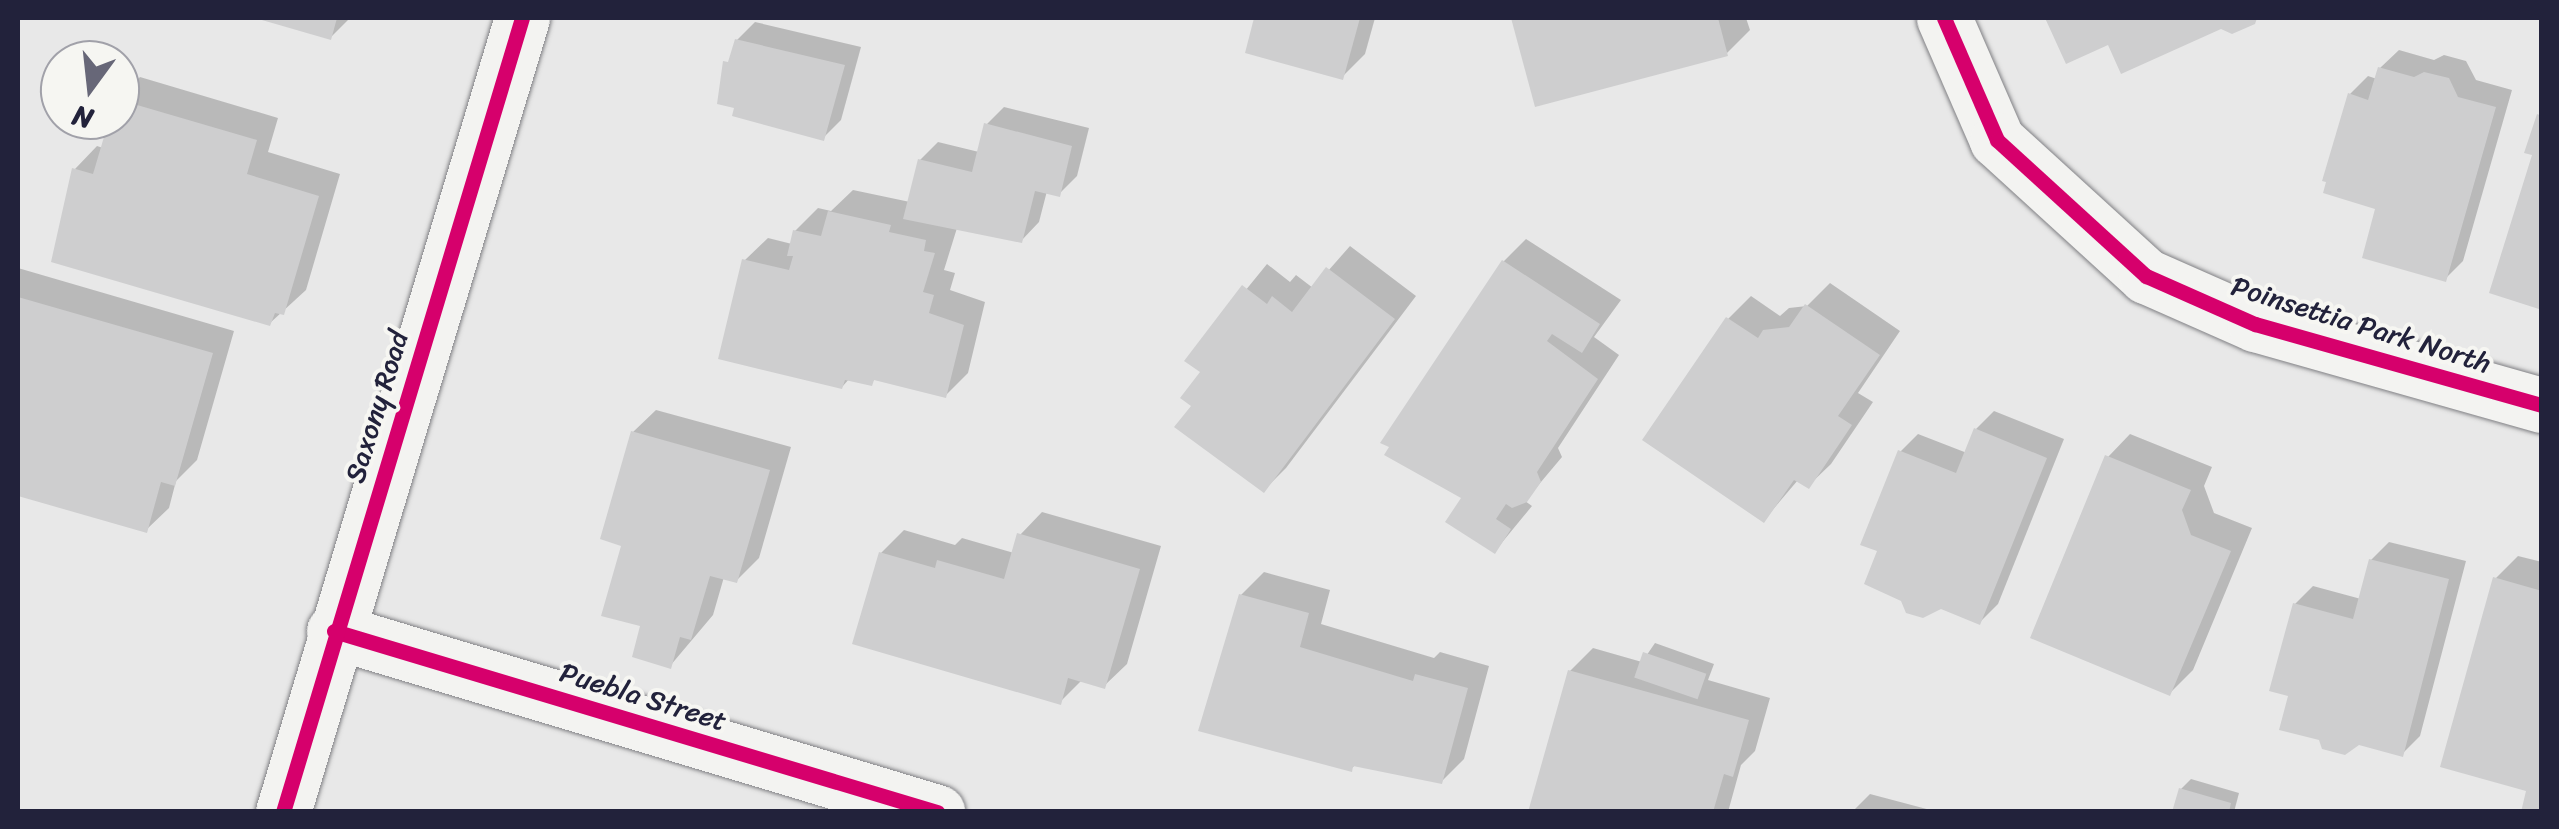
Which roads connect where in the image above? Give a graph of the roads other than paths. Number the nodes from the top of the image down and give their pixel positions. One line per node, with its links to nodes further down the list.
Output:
1 (522, 18): 4 (street, Saxony Road)
2 (1944, 18): 3 (street, Poinsettia Park North)
3 (2542, 405)
4 (334, 632): 5 (street, Saxony Road); 6 (street, Puebla Street)
5 (283, 812)
6 (937, 812)

